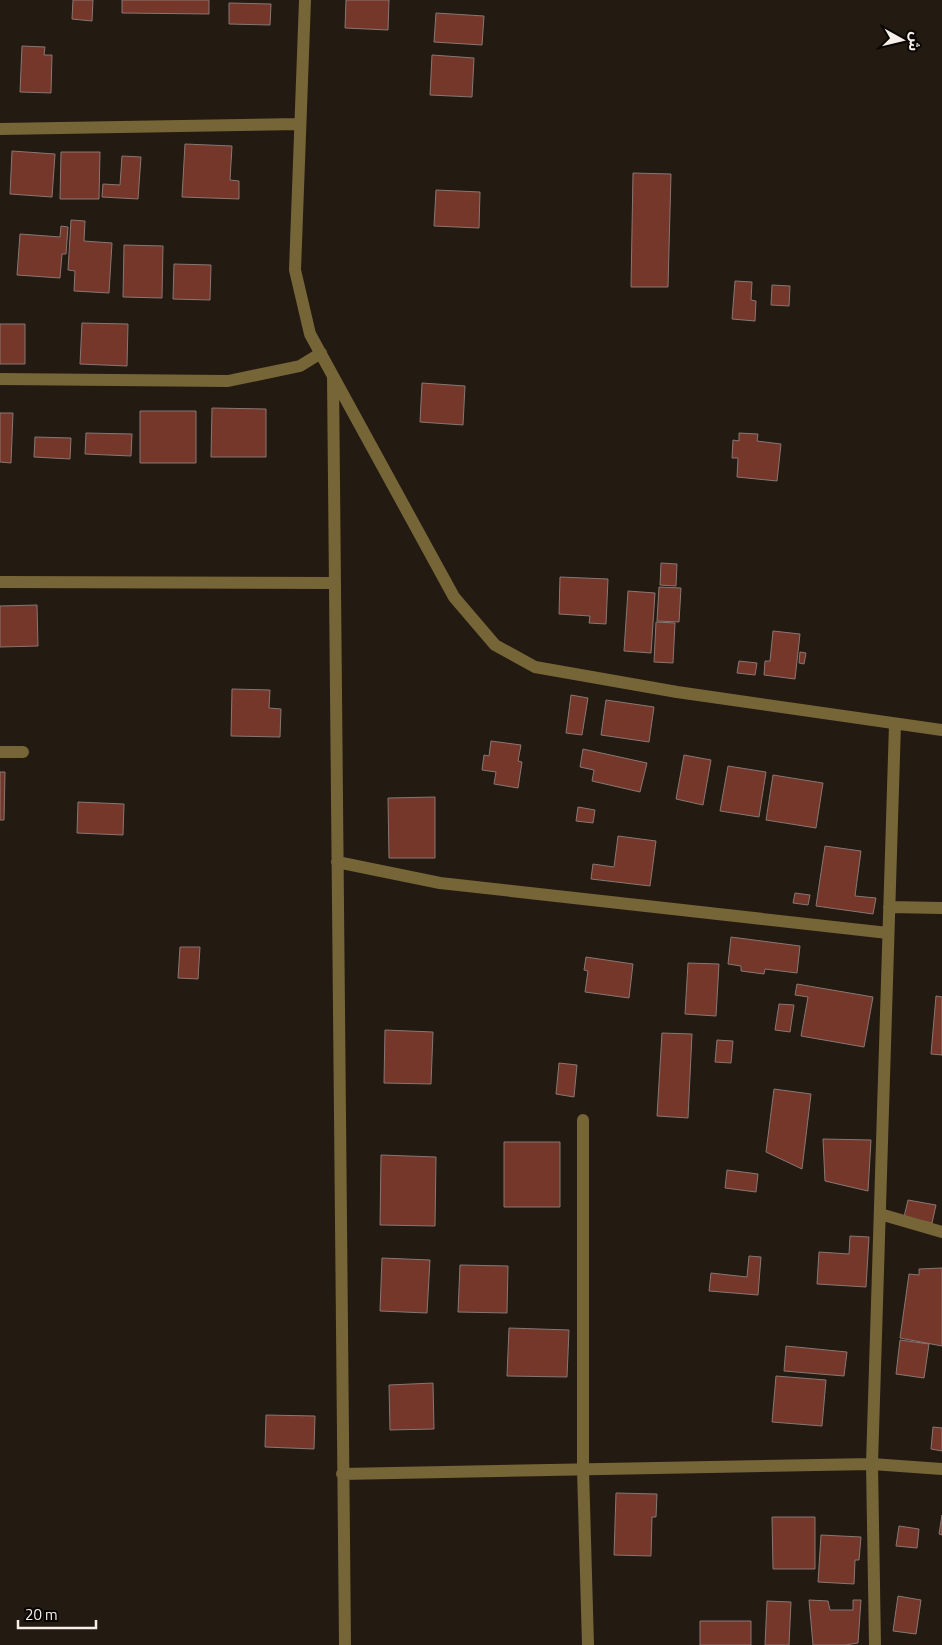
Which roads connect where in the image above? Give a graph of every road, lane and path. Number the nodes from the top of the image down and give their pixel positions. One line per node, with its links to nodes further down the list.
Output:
1 (305, 0): 2 (street)
2 (300, 124): 3 (street); 4 (street)
3 (0, 129)
4 (320, 353): 5 (street); 6 (street)
5 (333, 376): 8 (street); 9 (street)
6 (0, 379)
7 (0, 582): 8 (street)
8 (335, 583): 13 (street)
9 (895, 724): 10 (street); 14 (street)
10 (942, 730)
11 (0, 752): 12 (street)
12 (23, 752)
13 (337, 862): 16 (street); 23 (street)
14 (889, 907): 15 (street); 16 (street)
15 (942, 908)
16 (888, 933): 18 (street)
17 (583, 1120): 21 (street)
18 (880, 1214): 19 (street); 20 (street)
19 (942, 1232)
20 (872, 1464): 21 (street); 22 (street); 26 (street)
21 (583, 1469): 23 (street); 25 (street)
22 (942, 1469)
23 (342, 1474): 24 (street)
24 (345, 1645)
25 (588, 1645)
26 (875, 1645)

